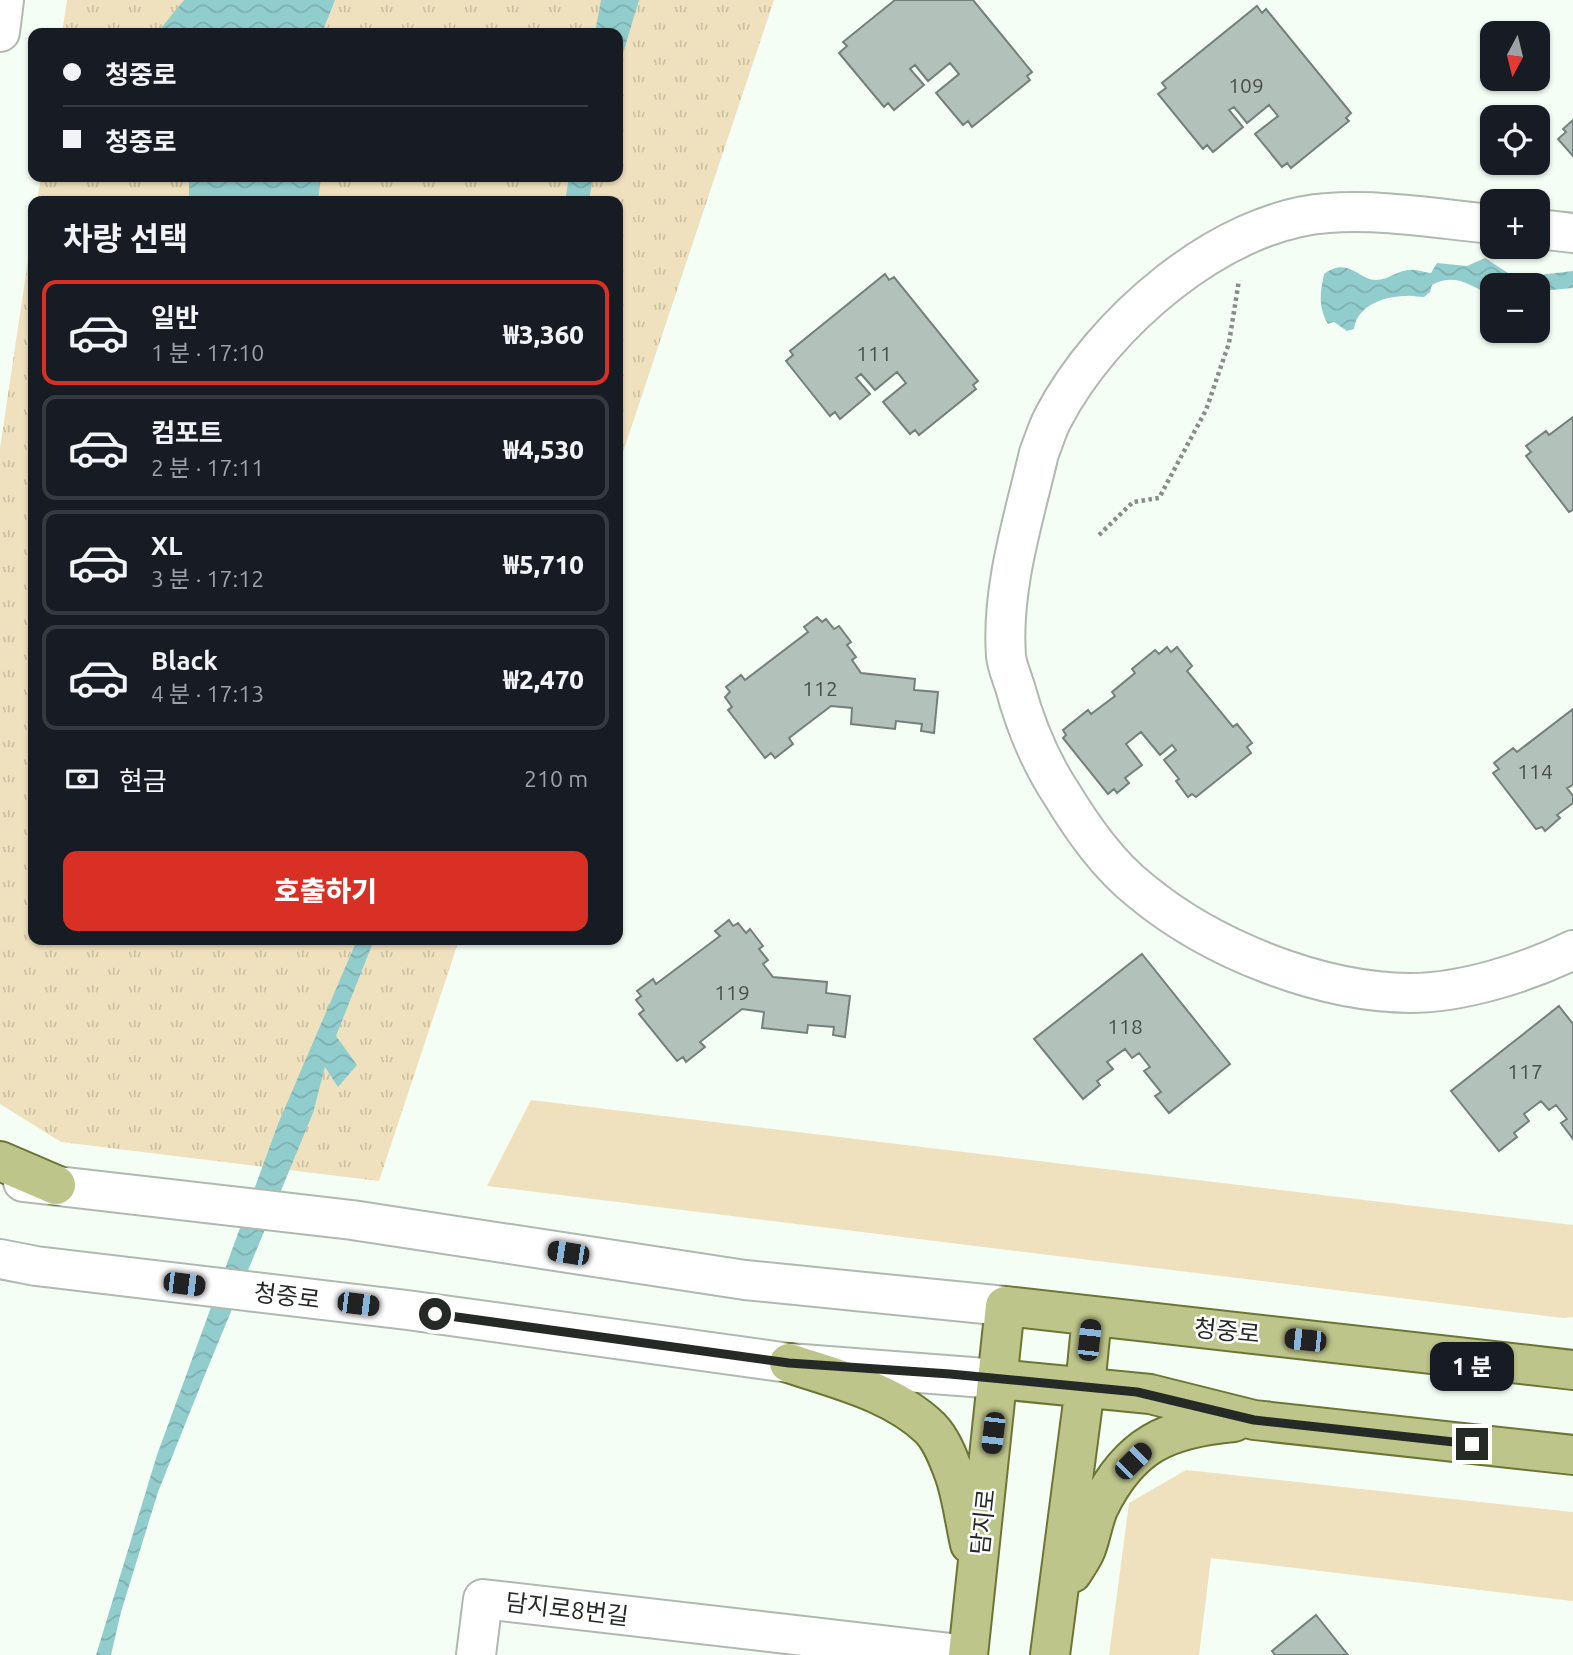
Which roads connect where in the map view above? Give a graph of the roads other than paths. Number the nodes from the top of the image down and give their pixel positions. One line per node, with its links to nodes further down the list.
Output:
1 (4, 0): 2 (street)
2 (0, 32)
3 (1480, 224): 6 (street)
4 (1550, 230): 5 (street)
5 (1573, 233)
6 (1573, 950)
7 (0, 1161): 9 (main road)
8 (0, 1180): 9 (street)
9 (56, 1185): 11 (street)
10 (0, 1259): 13 (street, 청중로)
11 (1006, 1306): 12 (main road, 청중로); 15 (main road, 담지로)
12 (1091, 1317): 14 (main road, 청중로); 16 (main road)
13 (789, 1363): 15 (street, 청중로); 19 (main road)
14 (1573, 1370)
15 (998, 1379): 16 (main road, 청중로); 19 (main road, 담지로)
16 (1085, 1387): 17 (main road, 청중로); 20 (main road)
17 (1254, 1420): 18 (main road, 청중로); 20 (main road)
18 (1573, 1455)
19 (977, 1579): 23 (main road, 담지로)
20 (1056, 1598): 24 (main road)
21 (705, 1640): 22 (street, 담지로8번길); 23 (street, 담지로8번길)
22 (476, 1655)
23 (968, 1655)
24 (1050, 1655)

